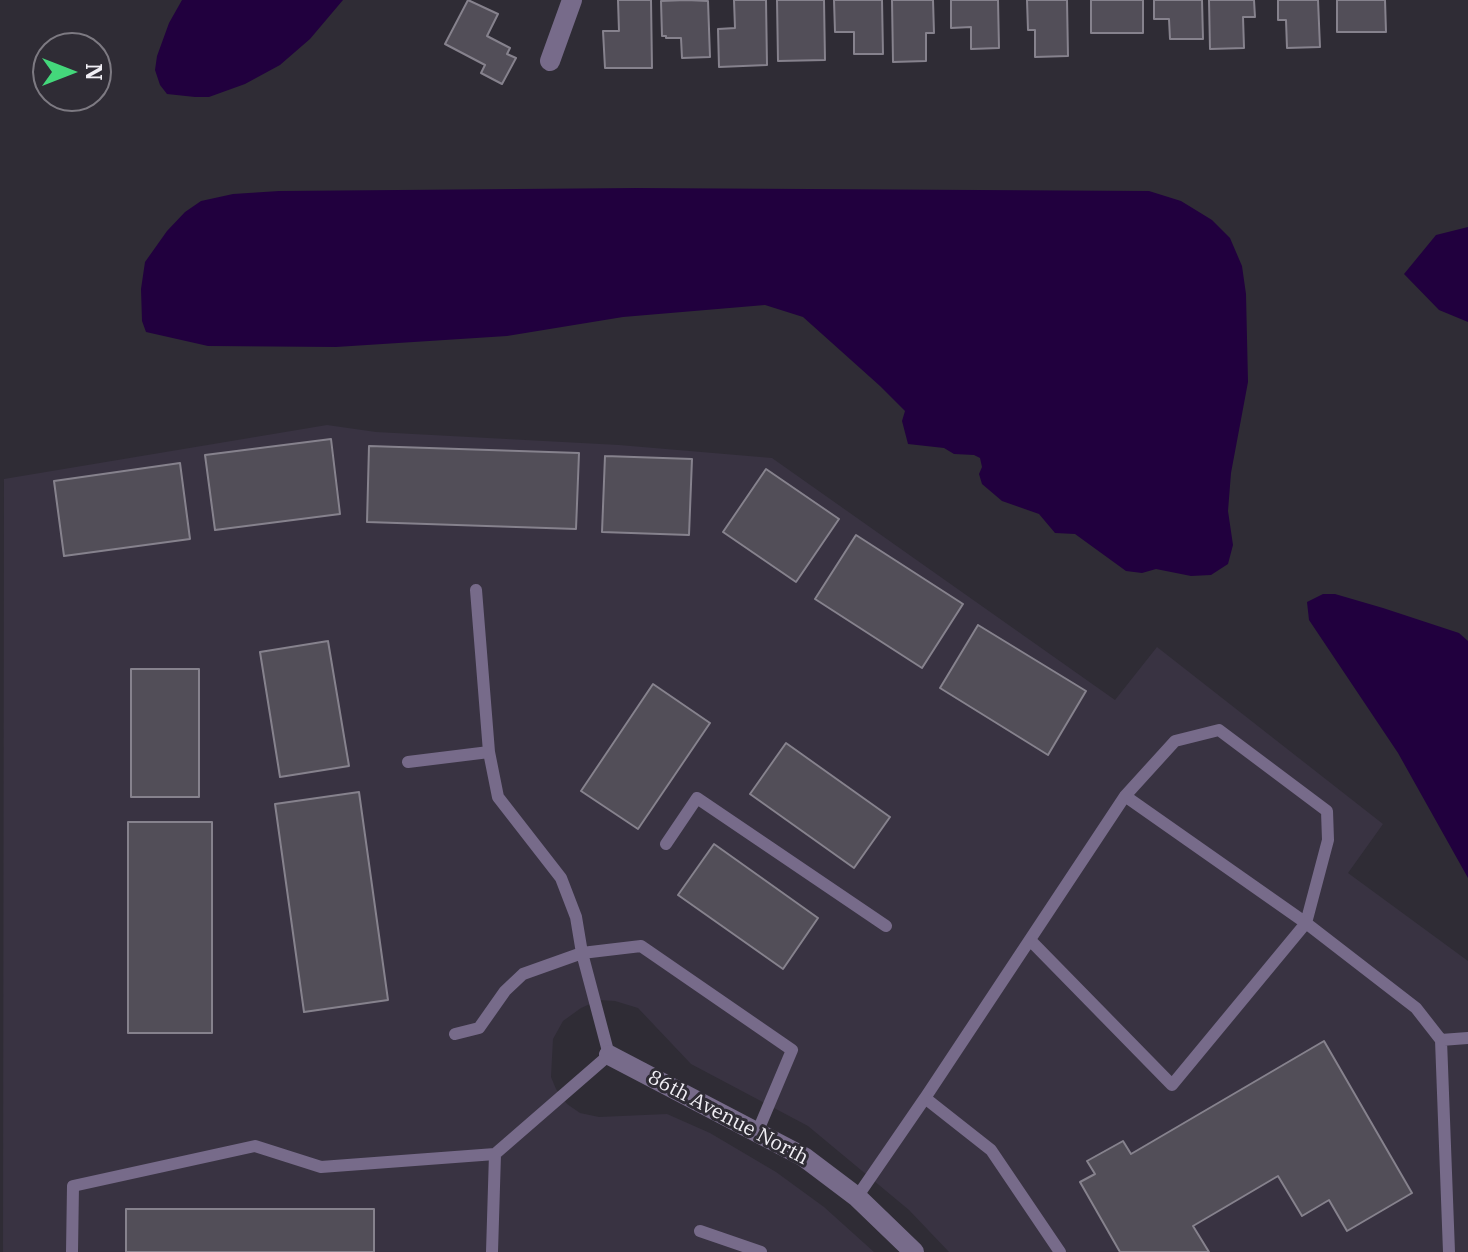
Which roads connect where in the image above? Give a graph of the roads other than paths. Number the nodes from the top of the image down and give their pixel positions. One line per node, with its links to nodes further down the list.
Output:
1 (572, 0): 2 (street)
2 (550, 61)
3 (476, 590): 4 (lane)
4 (489, 752): 5 (lane); 11 (lane)
5 (408, 762)
6 (1125, 796): 8 (lane); 8 (lane); 10 (lane)
7 (666, 844): 9 (lane)
8 (1306, 923): 10 (lane); 14 (lane)
9 (886, 926)
10 (1030, 940): 16 (lane)
11 (582, 953): 12 (lane); 15 (lane); 17 (lane)
12 (455, 1034)
13 (1468, 1038): 14 (lane)
14 (1441, 1040): 26 (lane)
15 (609, 1055): 17 (street, 86th Avenue North); 18 (lane)
16 (925, 1098): 19 (lane); 25 (lane)
17 (757, 1133): 19 (street, 86th Avenue North)
18 (495, 1154): 21 (lane); 22 (lane)
19 (857, 1197): 24 (street, 86th Avenue North)
20 (700, 1231): 23 (lane)
21 (72, 1252)
22 (492, 1252)
23 (761, 1252)
24 (914, 1252)
25 (1060, 1252)
26 (1449, 1252)

